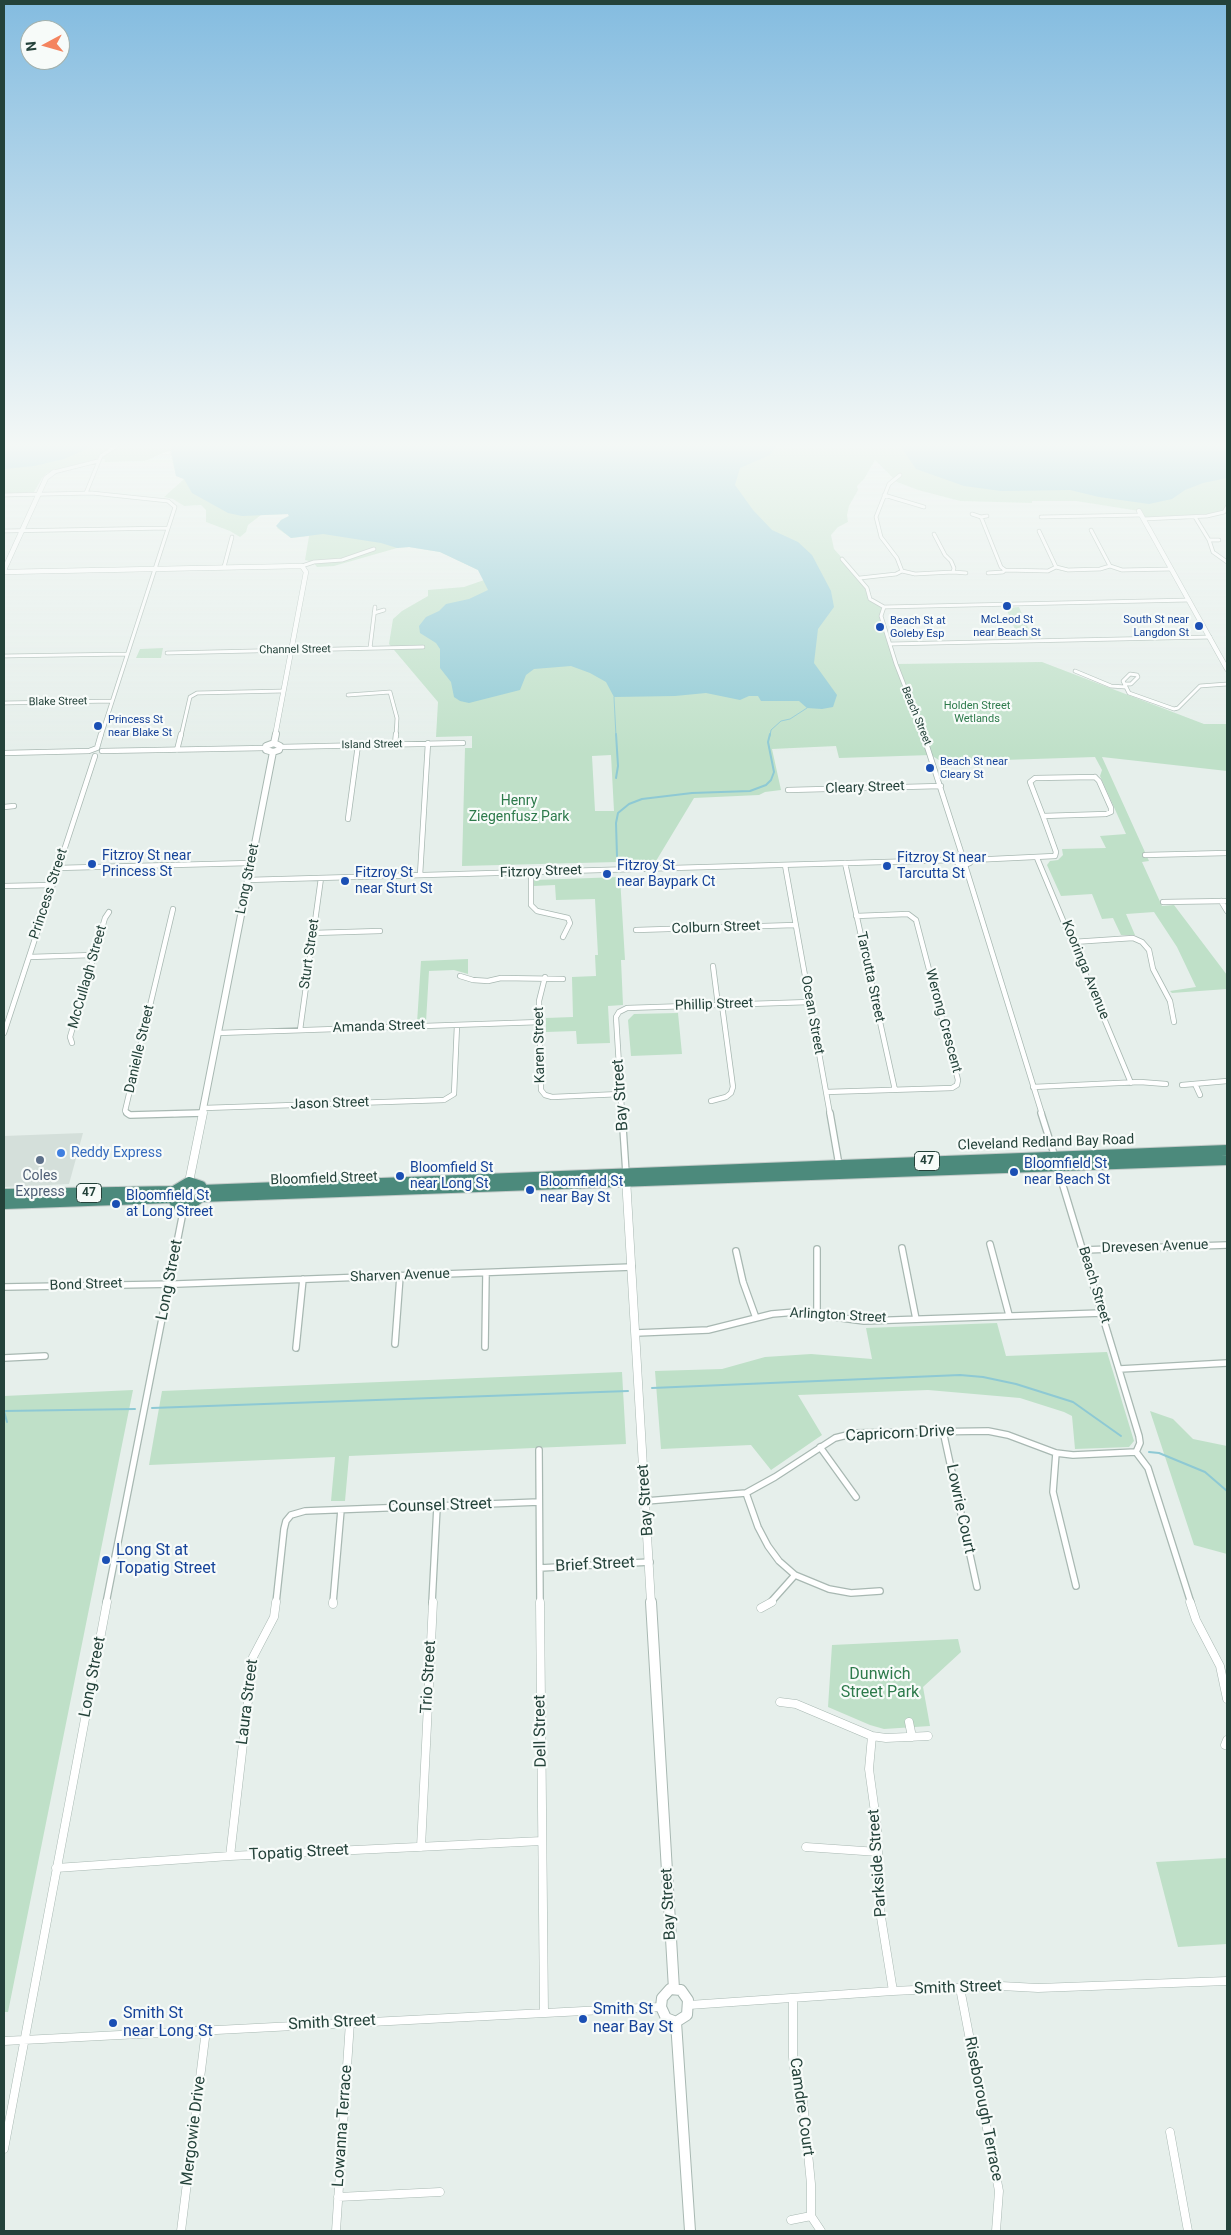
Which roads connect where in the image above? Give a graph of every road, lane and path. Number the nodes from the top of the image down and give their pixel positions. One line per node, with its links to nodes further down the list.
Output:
1 (15, 547): 21 (street)
2 (162, 547): 18 (street)
3 (229, 547): 16 (street)
4 (889, 547): 22 (street)
5 (941, 547): 23 (street)
6 (993, 547): 20 (street)
7 (1047, 547): 17 (street)
8 (1100, 547): 15 (street)
9 (1159, 547): 19 (street)
10 (1211, 547): 13 (street)
11 (374, 549): 14 (street)
12 (842, 559): 26 (street)
13 (1227, 562)
14 (302, 566): 16 (street); 36 (street)
15 (1110, 566): 17 (street); 19 (street)
16 (224, 567): 18 (street)
17 (1056, 567): 20 (street)
18 (155, 569): 21 (street); 38 (street)
19 (1171, 569): 27 (street)
20 (1005, 570): 25 (street)
21 (4, 571)
22 (902, 571): 23 (street); 26 (street)
23 (953, 572): 24 (street)
24 (966, 573)
25 (988, 573)
26 (860, 578): 29 (street)
27 (1189, 600): 29 (street); 32 (street)
28 (375, 607): 31 (street)
29 (884, 607): 33 (street, Beach Street)
30 (384, 610): 31 (street)
31 (374, 613): 35 (street)
32 (1210, 637): 33 (street); 40 (street)
33 (890, 644): 62 (street, Beach Street)
34 (423, 647): 35 (street, Channel Street)
35 (370, 648): 36 (street, Channel Street)
36 (291, 650): 37 (street, Channel Street); 43 (street)
37 (167, 653)
38 (127, 654): 39 (street); 45 (street)
39 (4, 656)
40 (1227, 669)
41 (1075, 672): 42 (street)
42 (1227, 684)
43 (283, 691): 48 (street); 55 (street)
44 (348, 695): 49 (street)
45 (112, 701): 46 (street, Blake Street); 53 (street)
46 (4, 703)
47 (463, 742): 50 (street, Island Street)
48 (274, 743): 52 (street); 54 (street)
49 (395, 744): 50 (street, Island Street); 51 (street, Island Street)
50 (428, 744): 80 (street)
51 (358, 745): 52 (street, Island Street); 67 (street)
52 (280, 747): 58 (street)
53 (97, 748): 56 (street); 57 (street)
54 (265, 748): 55 (street); 58 (street)
55 (177, 750): 57 (street)
56 (89, 751): 59 (street); 60 (street)
57 (102, 751): 60 (street)
58 (273, 752): 74 (street, Long Street)
59 (4, 753): 61 (street)
60 (95, 756): 78 (street, Princess Street)
61 (4, 759)
62 (941, 786): 63 (street, Cleary Street); 69 (street, Beach Street)
63 (788, 790)
64 (14, 806): 65 (street)
65 (4, 807)
66 (1043, 816): 66 (street); 71 (street)
67 (348, 819)
68 (1227, 853): 70 (street)
69 (962, 855): 72 (street); 73 (street)
70 (1145, 855)
71 (1037, 858): 73 (street); 97 (street, Kooringa Avenue)
72 (954, 860): 75 (street, Fitzroy Street); 77 (street)
73 (971, 860): 77 (street)
74 (250, 863): 78 (street); 82 (street, Long Street)
75 (845, 863): 76 (street, Fitzroy Street); 91 (street, Tarcutta Street)
76 (785, 865): 79 (street, Fitzroy Street); 92 (street, Ocean Street)
77 (965, 865): 120 (street, Beach Street)
78 (57, 868): 83 (street, Princess Street)
79 (531, 872): 80 (street, Fitzroy Street); 96 (street)
80 (420, 875): 81 (street, Fitzroy Street)
81 (321, 878): 82 (street, Fitzroy Street); 95 (street, Sturt Street)
82 (247, 880): 112 (street, Long Street)
83 (52, 885): 84 (street); 99 (street, Princess Street)
84 (4, 886)
85 (1221, 901): 86 (street); 87 (street); 89 (street)
86 (1227, 901)
87 (1163, 902)
88 (173, 910): 126 (street, Danielle Street)
89 (1227, 911)
90 (109, 912): 98 (street, McCullagh Street)
91 (856, 916): 121 (street, Tarcutta Street); 121 (street, Werong Crescent)
92 (796, 925): 93 (street, Colburn Street); 104 (street, Ocean Street)
93 (636, 930)
94 (380, 932): 95 (street)
95 (313, 933): 111 (street, Sturt Street)
96 (563, 937)
97 (1073, 942): 108 (street); 116 (street, Kooringa Avenue)
98 (94, 955): 99 (street); 114 (street, McCullagh Street)
99 (29, 956): 110 (street, Princess Street)
100 (713, 966): 105 (street)
101 (460, 976): 102 (street)
102 (545, 977): 103 (street); 107 (street, Karen Street)
103 (563, 979)
104 (810, 1002): 105 (street, Phillip Street); 122 (street, Ocean Street)
105 (720, 1005): 106 (street, Phillip Street); 125 (street)
106 (619, 1012): 123 (street, Bay Street)
107 (540, 1022): 109 (street, Amanda Street); 123 (street, Karen Street)
108 (1174, 1022)
109 (457, 1025): 111 (street, Amanda Street); 126 (street, Jason Street)
110 (5, 1027): 113 (street, Princess Street)
111 (300, 1030): 112 (street, Amanda Street)
112 (218, 1032): 126 (street, Long Street)
113 (4, 1033)
114 (72, 1043)
115 (1227, 1081): 118 (street)
116 (1131, 1083): 117 (street); 120 (street)
117 (1166, 1084)
118 (1195, 1084): 119 (street); 124 (street)
119 (1182, 1085)
120 (1033, 1087): 128 (street, Beach Street)
121 (895, 1090): 122 (street, Werong Crescent)
122 (826, 1092): 130 (street, Ocean Street)
123 (621, 1094): 132 (street, Bay Street)
124 (1200, 1094)
125 (711, 1101)
126 (203, 1110): 133 (street, Long Street)
127 (1227, 1150): 128 (highway, Cleveland Redland Bay Road / 47)
128 (1054, 1156): 130 (highway, Cleveland Redland Bay Road / 47); 131 (street, Beach Street)
129 (1227, 1160): 131 (highway, Cleveland Redland Bay Road / 47)
130 (839, 1165): 132 (highway, Cleveland Redland Bay Road / 47)
131 (1057, 1166): 132 (highway, Cleveland Redland Bay Road / 47); 143 (street, Beach Street)
132 (626, 1178): 134 (highway, Bloomfield Street / 47); 145 (street, Bay Street)
133 (190, 1182): 134 (highway); 136 (highway, 47)
134 (202, 1193): 138 (highway, Bloomfield Street / 47)
135 (4, 1194): 136 (highway, 47)
136 (173, 1194): 137 (highway, 47); 138 (highway)
137 (4, 1204)
138 (184, 1207): 149 (street, Long Street)
139 (990, 1244): 153 (street)
140 (1227, 1245): 143 (street, Drevesen Avenue)
141 (902, 1248): 155 (street)
142 (817, 1249): 152 (street)
143 (1083, 1250): 151 (street, Beach Street)
144 (736, 1251): 154 (street)
145 (632, 1267): 146 (street, Sharven Avenue); 156 (street, Bay Street)
146 (486, 1273): 147 (street, Sharven Avenue); 158 (street)
147 (400, 1276): 148 (street, Sharven Avenue); 157 (street)
148 (303, 1279): 149 (street, Sharven Avenue); 159 (street)
149 (169, 1283): 150 (street, Bond Street); 194 (street, Long Street)
150 (4, 1287)
151 (1102, 1313): 153 (street, Arlington Street); 163 (street, Beach Street)
152 (817, 1314): 154 (street, Arlington Street); 155 (street, Arlington Street)
153 (1009, 1315): 155 (street, Arlington Street)
154 (756, 1318): 156 (street, Arlington Street)
155 (916, 1319)
156 (636, 1333): 171 (street, Bay Street)
157 (395, 1344)
158 (485, 1347)
159 (296, 1348)
160 (45, 1356): 161 (street)
161 (4, 1358)
162 (1227, 1362): 163 (street)
163 (1120, 1369): 167 (street, Beach Street)
164 (943, 1431): 165 (street, Capricorn Drive); 168 (street, Capricorn Drive); 179 (street, Lowrie Court)
165 (820, 1447): 169 (street, Capricorn Drive); 170 (street)
166 (538, 1450): 172 (street, Dell Street)
167 (1136, 1452): 168 (street, Capricorn Drive); 183 (street)
168 (1056, 1454): 178 (street)
169 (746, 1493): 171 (street, Capricorn Drive); 177 (street)
170 (856, 1497)
171 (646, 1501): 175 (street, Bay Street)
172 (539, 1502): 173 (street, Counsel Street); 176 (street, Dell Street)
173 (437, 1506): 174 (street, Counsel Street); 191 (street, Trio Street)
174 (341, 1510): 181 (street); 193 (street, Laura Street)
175 (650, 1562): 176 (street, Brief Street); 197 (street, Bay Street)
176 (540, 1568): 189 (street, Dell Street)
177 (794, 1575): 180 (street); 182 (street)
178 (1076, 1586)
179 (977, 1587)
180 (880, 1591)
181 (333, 1604)
182 (761, 1608)
183 (1227, 1699)
184 (780, 1702): 186 (street)
185 (909, 1722): 188 (street)
186 (872, 1736): 188 (street); 192 (street, Parkside Street)
187 (928, 1736): 188 (street)
188 (912, 1737)
189 (542, 1841): 191 (street, Topatig Street); 202 (street, Dell Street)
190 (806, 1847): 192 (street)
191 (421, 1848): 193 (street, Topatig Street)
192 (878, 1852): 198 (street, Parkside Street)
193 (230, 1856): 194 (street, Topatig Street)
194 (56, 1868): 207 (street, Long Street)
195 (1227, 1981): 196 (street, Smith Street)
196 (960, 1988): 198 (street, Smith Street); 218 (street, Riseborough Terrace)
197 (674, 1989): 200 (street); 201 (street)
198 (893, 1991): 199 (street, Smith Street)
199 (793, 1998): 200 (street, Smith Street); 212 (street, Camdre Court)
200 (689, 2005): 204 (street)
201 (661, 2007): 202 (street, Smith Street); 204 (street)
202 (544, 2013): 203 (street, Smith Street)
203 (350, 2022): 205 (street, Smith Street); 211 (street, Lowanna Terrace)
204 (676, 2022): 216 (street)
205 (206, 2030): 207 (street, Smith Street); 214 (street, Mergowie Drive)
206 (4, 2040): 207 (street, Smith Street)
207 (24, 2040): 209 (street, Long Street)
208 (1170, 2132): 219 (street)
209 (4, 2149)
210 (440, 2192): 211 (street)
211 (338, 2197): 215 (street, Lowanna Terrace)
212 (811, 2216): 213 (street); 217 (street)
213 (791, 2220)
214 (182, 2231)
215 (336, 2231)
216 (690, 2231)
217 (821, 2231)
218 (996, 2231)
219 (1188, 2231)

